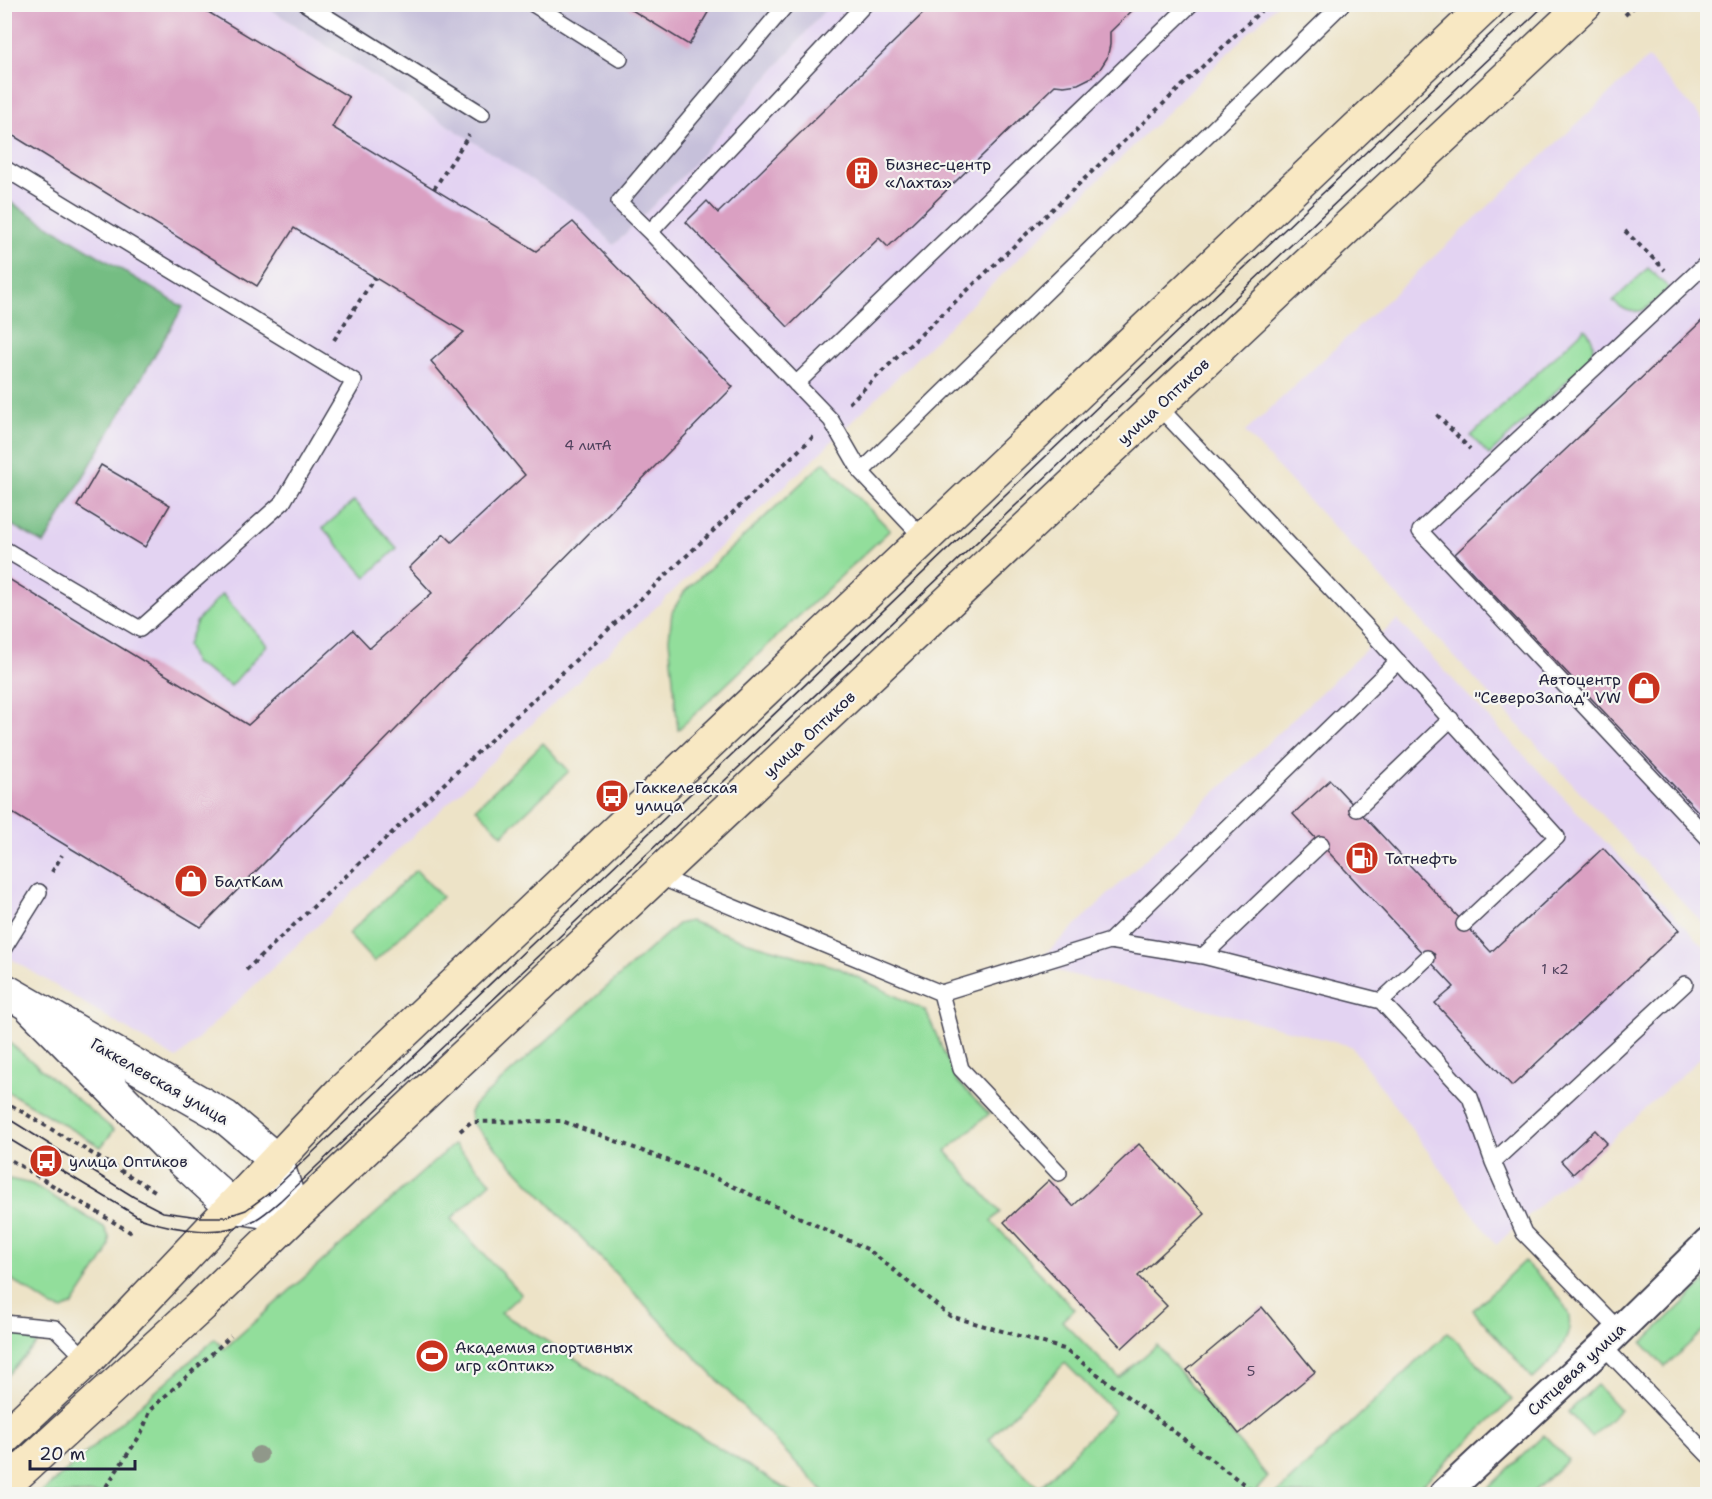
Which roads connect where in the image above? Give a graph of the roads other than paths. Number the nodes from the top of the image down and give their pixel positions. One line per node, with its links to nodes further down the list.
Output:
1 (306, 4): 10 (lane)
2 (533, 4): 9 (lane)
3 (787, 4): 12 (lane)
4 (864, 4): 12 (lane)
5 (1191, 4): 14 (lane)
6 (1342, 4): 16 (lane)
7 (1488, 4): 17 (main road)
8 (1585, 4): 15 (main road, улица Оптиков)
9 (620, 59)
10 (482, 114)
11 (4, 168): 18 (lane)
12 (650, 232): 14 (lane)
13 (1707, 262): 22 (lane)
14 (796, 384): 16 (lane)
15 (1158, 406): 19 (lane); 24 (main road, улица Оптиков)
16 (861, 472): 17 (lane)
17 (924, 539): 35 (main road)
18 (4, 549)
19 (1398, 661): 20 (lane); 27 (lane)
20 (1451, 719): 21 (lane); 26 (lane)
21 (1357, 809)
22 (1707, 838)
23 (1321, 844): 29 (lane)
24 (661, 873): 32 (lane); 39 (main road, улица Оптиков)
25 (39, 892): 28 (lane)
26 (1464, 924)
27 (1110, 941): 29 (lane); 32 (lane)
28 (4, 948)
29 (1203, 956): 34 (lane)
30 (1427, 958): 34 (lane)
31 (1685, 984): 36 (lane)
32 (940, 993): 37 (lane)
33 (17, 998): 35 (street, Гаккелевская улица); 38 (street, Гаккелевская улица)
34 (1381, 1001): 36 (lane)
35 (276, 1160): 38 (main road); 39 (street)
36 (1493, 1162): 42 (lane)
37 (1059, 1173)
38 (232, 1206): 39 (street); 43 (main road)
39 (294, 1216): 46 (main road, улица Оптиков)
40 (1707, 1243): 42 (street, Ситцевая улица)
41 (4, 1323): 43 (lane)
42 (1611, 1338): 45 (lane); 47 (street, Ситцевая улица)
43 (87, 1360): 44 (main road)
44 (4, 1438)
45 (1707, 1455)
46 (4, 1486)
47 (1444, 1494)

